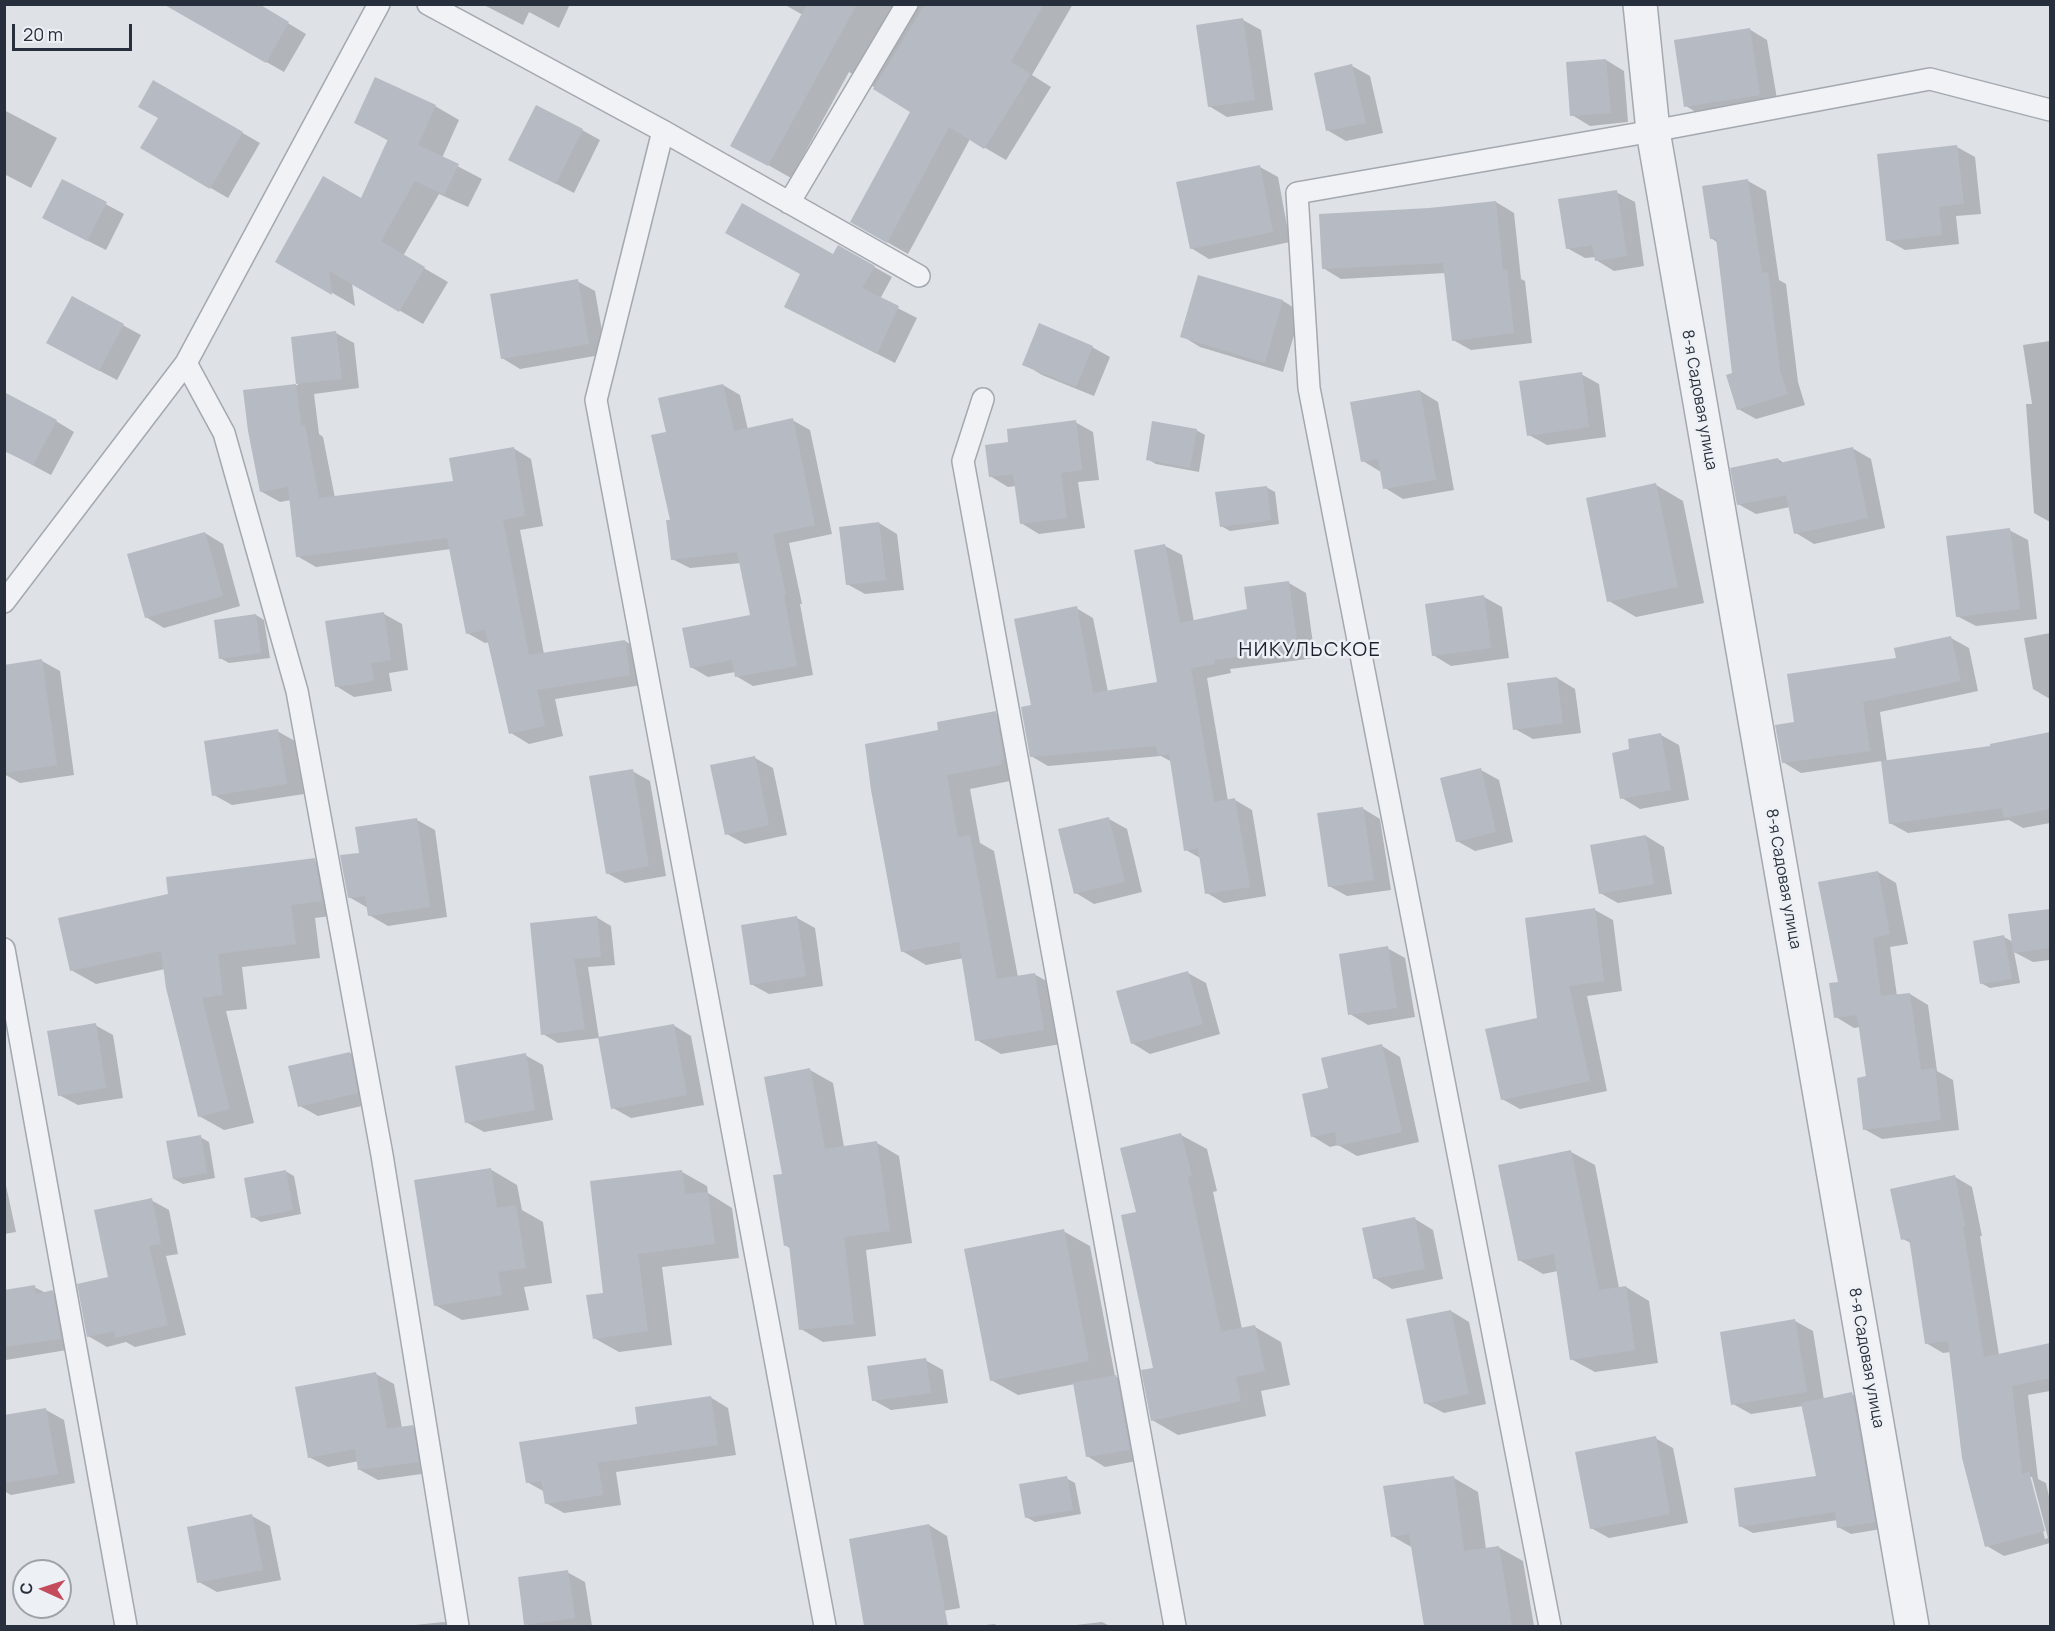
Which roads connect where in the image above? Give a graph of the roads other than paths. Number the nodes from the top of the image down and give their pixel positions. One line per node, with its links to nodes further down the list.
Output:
1 (379, 4): 10 (lane)
2 (428, 4): 6 (lane)
3 (907, 4): 8 (lane)
4 (1640, 4): 7 (street, 8-я Садовая улица)
5 (2050, 110): 7 (lane)
6 (663, 131): 8 (lane); 16 (lane)
7 (1653, 131): 18 (lane); 19 (street, 8-я Садовая улица)
8 (789, 203): 9 (lane)
9 (918, 276)
10 (186, 363): 12 (lane); 15 (lane)
11 (983, 399): 17 (lane)
12 (4, 602)
13 (4, 949): 14 (lane)
14 (126, 1626)
15 (458, 1626)
16 (825, 1626)
17 (1175, 1626)
18 (1550, 1626)
19 (1912, 1626)

